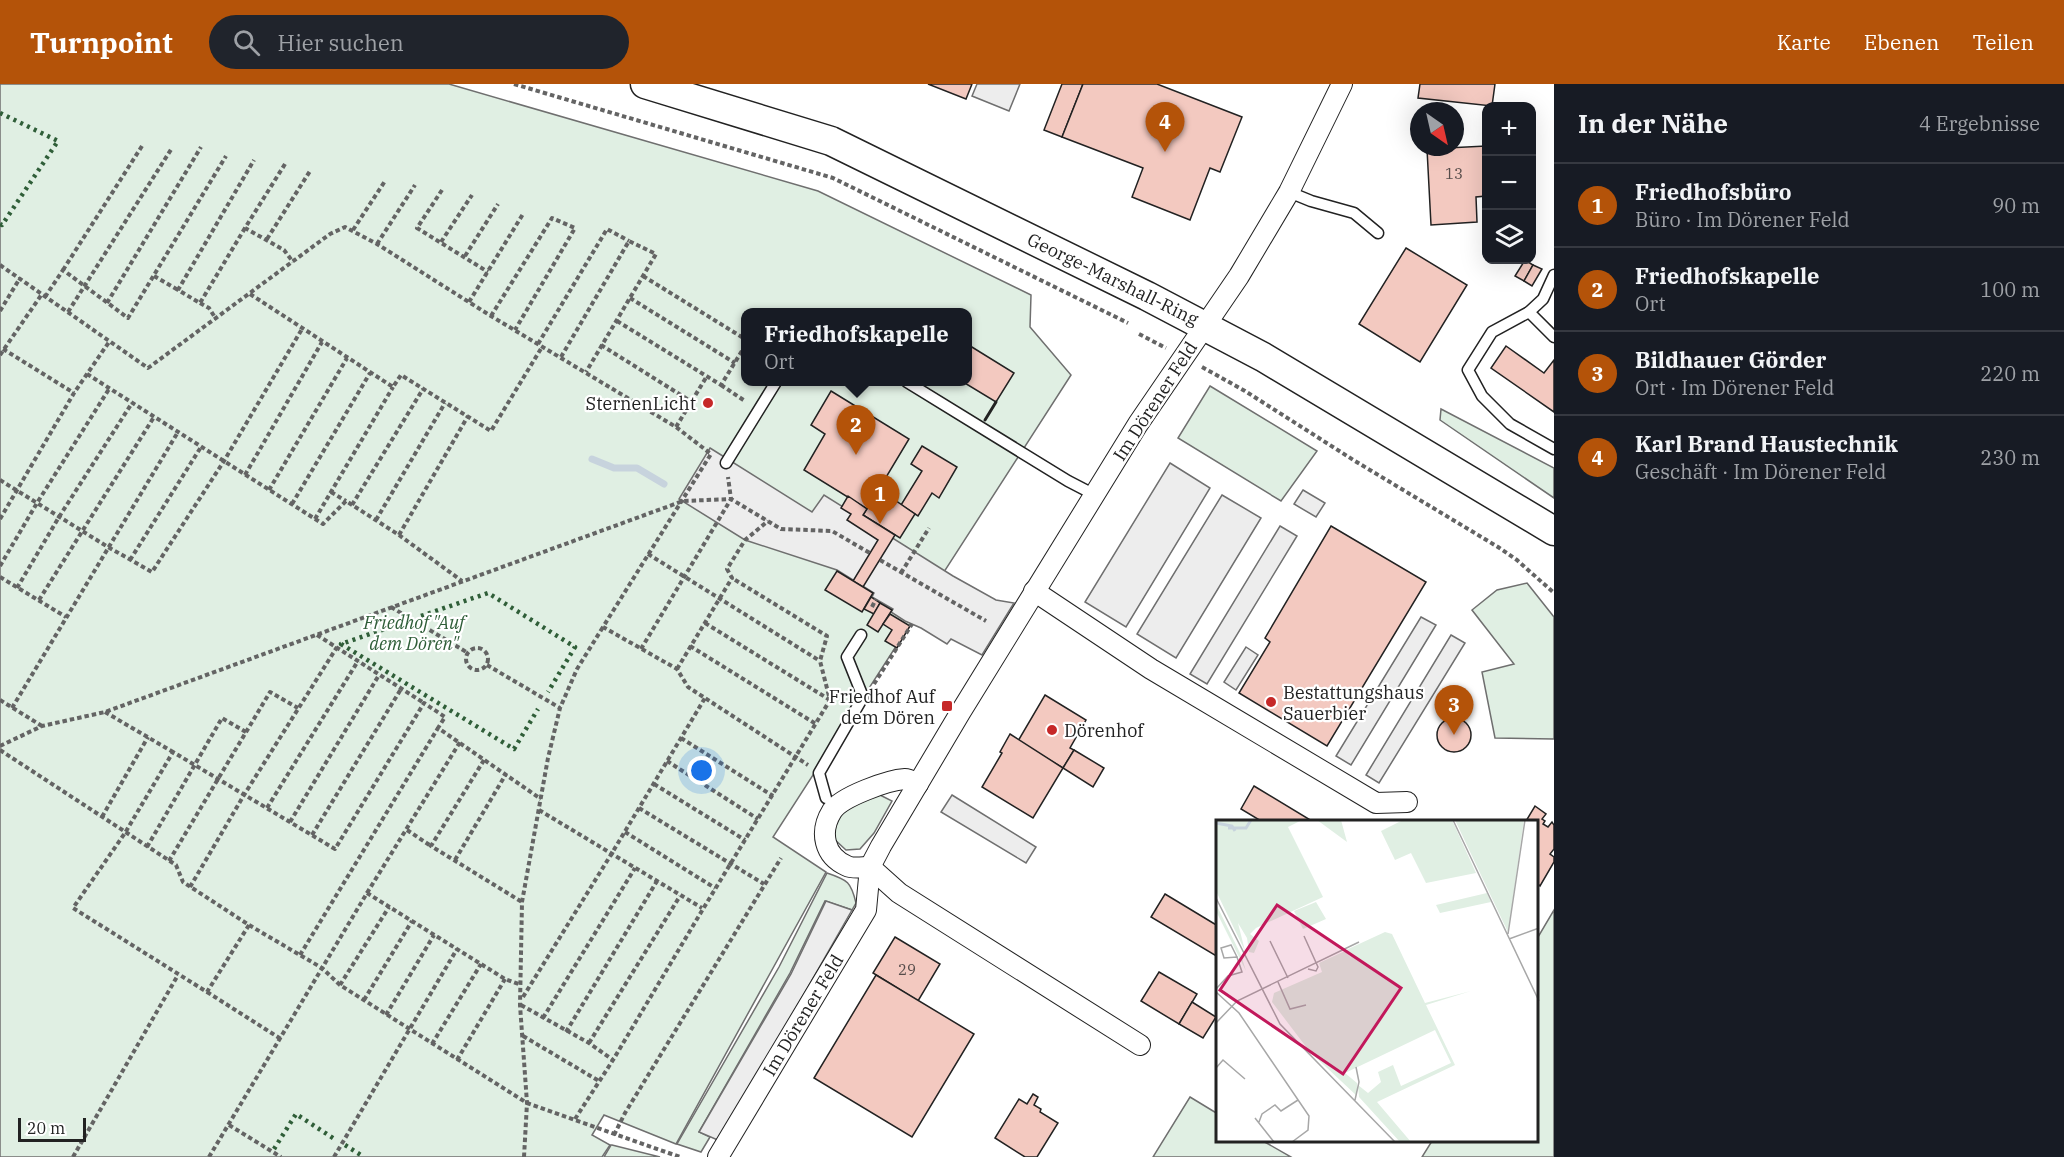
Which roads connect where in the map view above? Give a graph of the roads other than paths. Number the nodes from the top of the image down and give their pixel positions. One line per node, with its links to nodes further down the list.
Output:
1 (645, 84): 7 (main road, George-Marshall-Ring)
2 (1342, 84): 3 (street, Im Dörener Feld)
3 (1289, 192): 4 (lane); 7 (street, Im Dörener Feld)
4 (1378, 233)
5 (1554, 275): 6 (lane)
6 (1529, 312): 8 (lane); 11 (lane)
7 (1204, 324): 13 (street, Im Dörener Feld); 14 (main road, George-Marshall-Ring)
8 (1554, 337)
9 (773, 386): 12 (lane)
10 (915, 386): 13 (lane)
11 (1554, 449)
12 (726, 463)
13 (1095, 495): 15 (street, Im Dörener Feld)
14 (1554, 531)
15 (1034, 591): 17 (street, Im Dörener Feld); 19 (street)
16 (861, 635): 18 (lane)
17 (918, 784): 20 (street, Im Dörener Feld); 20 (street)
18 (826, 798)
19 (1407, 801)
20 (870, 867): 21 (street); 22 (street, Im Dörener Feld)
21 (1140, 1044)
22 (718, 1157)

